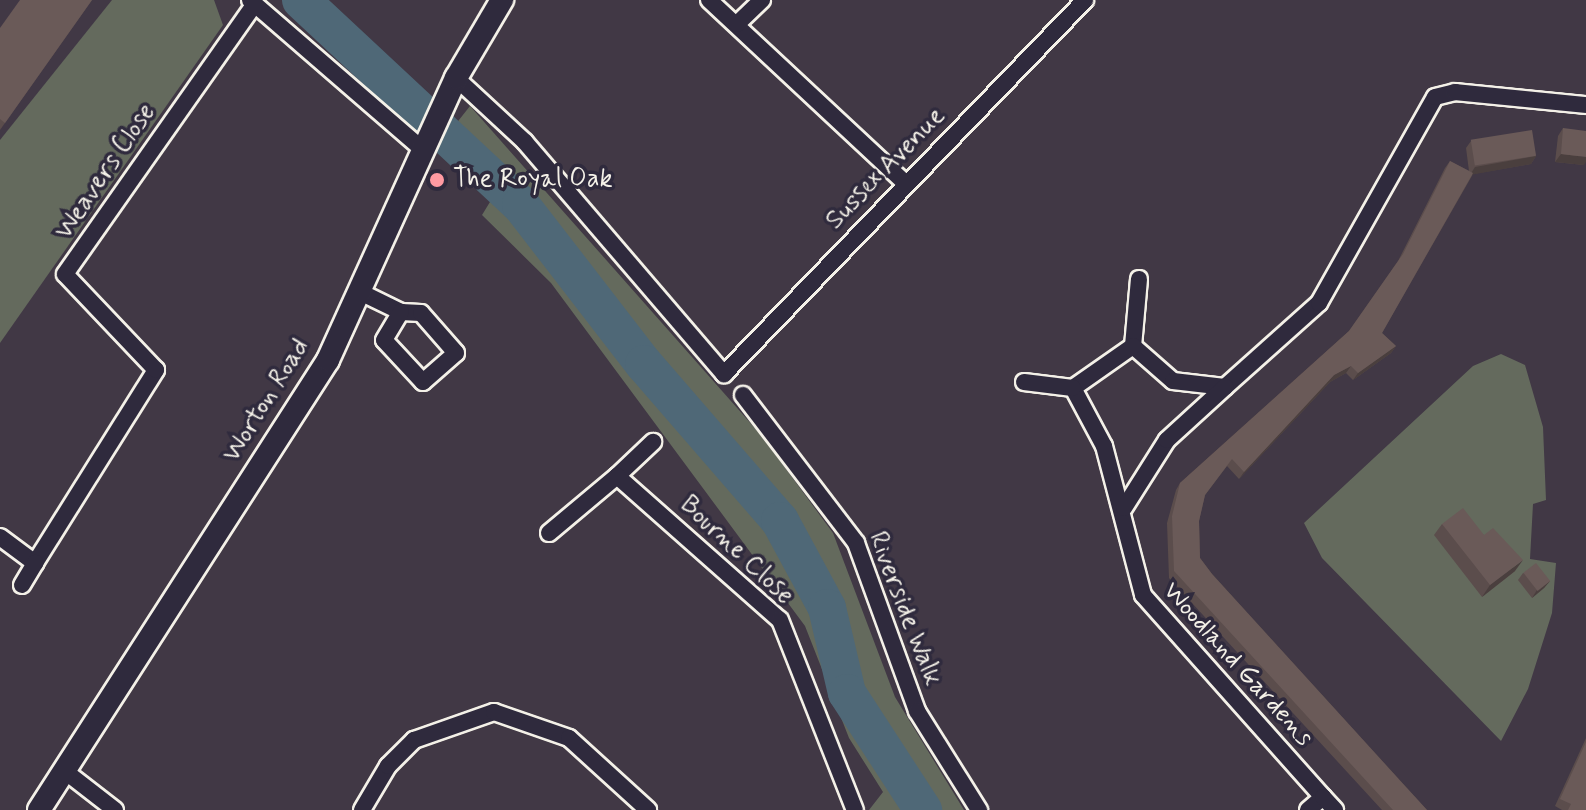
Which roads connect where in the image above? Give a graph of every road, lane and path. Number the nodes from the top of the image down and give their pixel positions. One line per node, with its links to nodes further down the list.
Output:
1 (502, 0): 7 (street, Worton Road)
2 (709, 0): 6 (street)
3 (762, 0): 6 (street)
4 (1085, 0): 10 (street, Sussex Avenue)
5 (252, 2): 9 (street); 24 (street, Weavers Close)
6 (737, 24): 10 (street)
7 (456, 78): 9 (street, Worton Road); 10 (street, Sussex Avenue)
8 (1586, 105): 16 (street)
9 (426, 143): 12 (street, Worton Road)
10 (905, 183)
11 (1139, 279): 14 (street)
12 (360, 292): 13 (street); 26 (street, Worton Road)
13 (401, 312): 13 (street)
14 (1133, 346): 16 (street); 17 (street)
15 (1024, 382): 17 (street)
16 (1225, 387): 21 (street)
17 (1073, 388): 21 (street, Woodland Gardens)
18 (743, 395): 33 (street, Riverside Walk)
19 (653, 442): 20 (street)
20 (617, 476): 22 (street); 32 (street, Bourne Close)
21 (1124, 508): 27 (street, Woodland Gardens)
22 (549, 533)
23 (0, 537): 24 (street)
24 (35, 563): 25 (street)
25 (22, 585)
26 (66, 772): 28 (street, Worton Road); 29 (street)
27 (1323, 797): 34 (street); 35 (street, Woodland Gardens)
28 (39, 810)
29 (115, 810)
30 (362, 810): 31 (street)
31 (648, 810)
32 (855, 810)
33 (979, 810)
34 (1308, 810)
35 (1335, 810)

